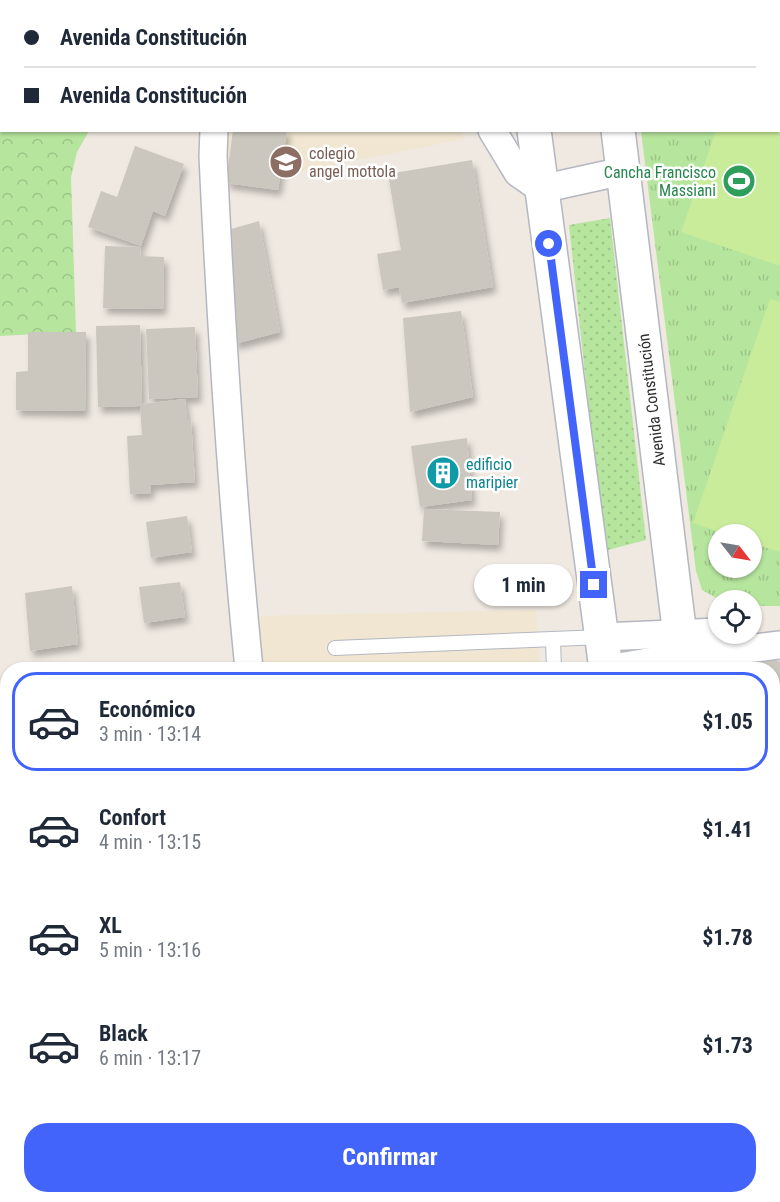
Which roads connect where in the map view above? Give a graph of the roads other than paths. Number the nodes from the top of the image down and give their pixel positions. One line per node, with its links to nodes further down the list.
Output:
1 (214, 132): 15 (street)
2 (493, 132): 6 (street)
3 (534, 132): 6 (main road)
4 (618, 132): 5 (main road, Avenida Constitución)
5 (623, 171): 6 (street); 13 (main road, Avenida Constitución)
6 (541, 189): 14 (main road)
7 (780, 630): 8 (street)
8 (762, 631)
9 (708, 638): 13 (street)
10 (553, 641): 12 (lane); 14 (lane); 16 (lane)
11 (780, 645): 13 (street)
12 (335, 648)
13 (682, 653): 14 (street)
14 (605, 658)
15 (248, 662)
16 (554, 662)

